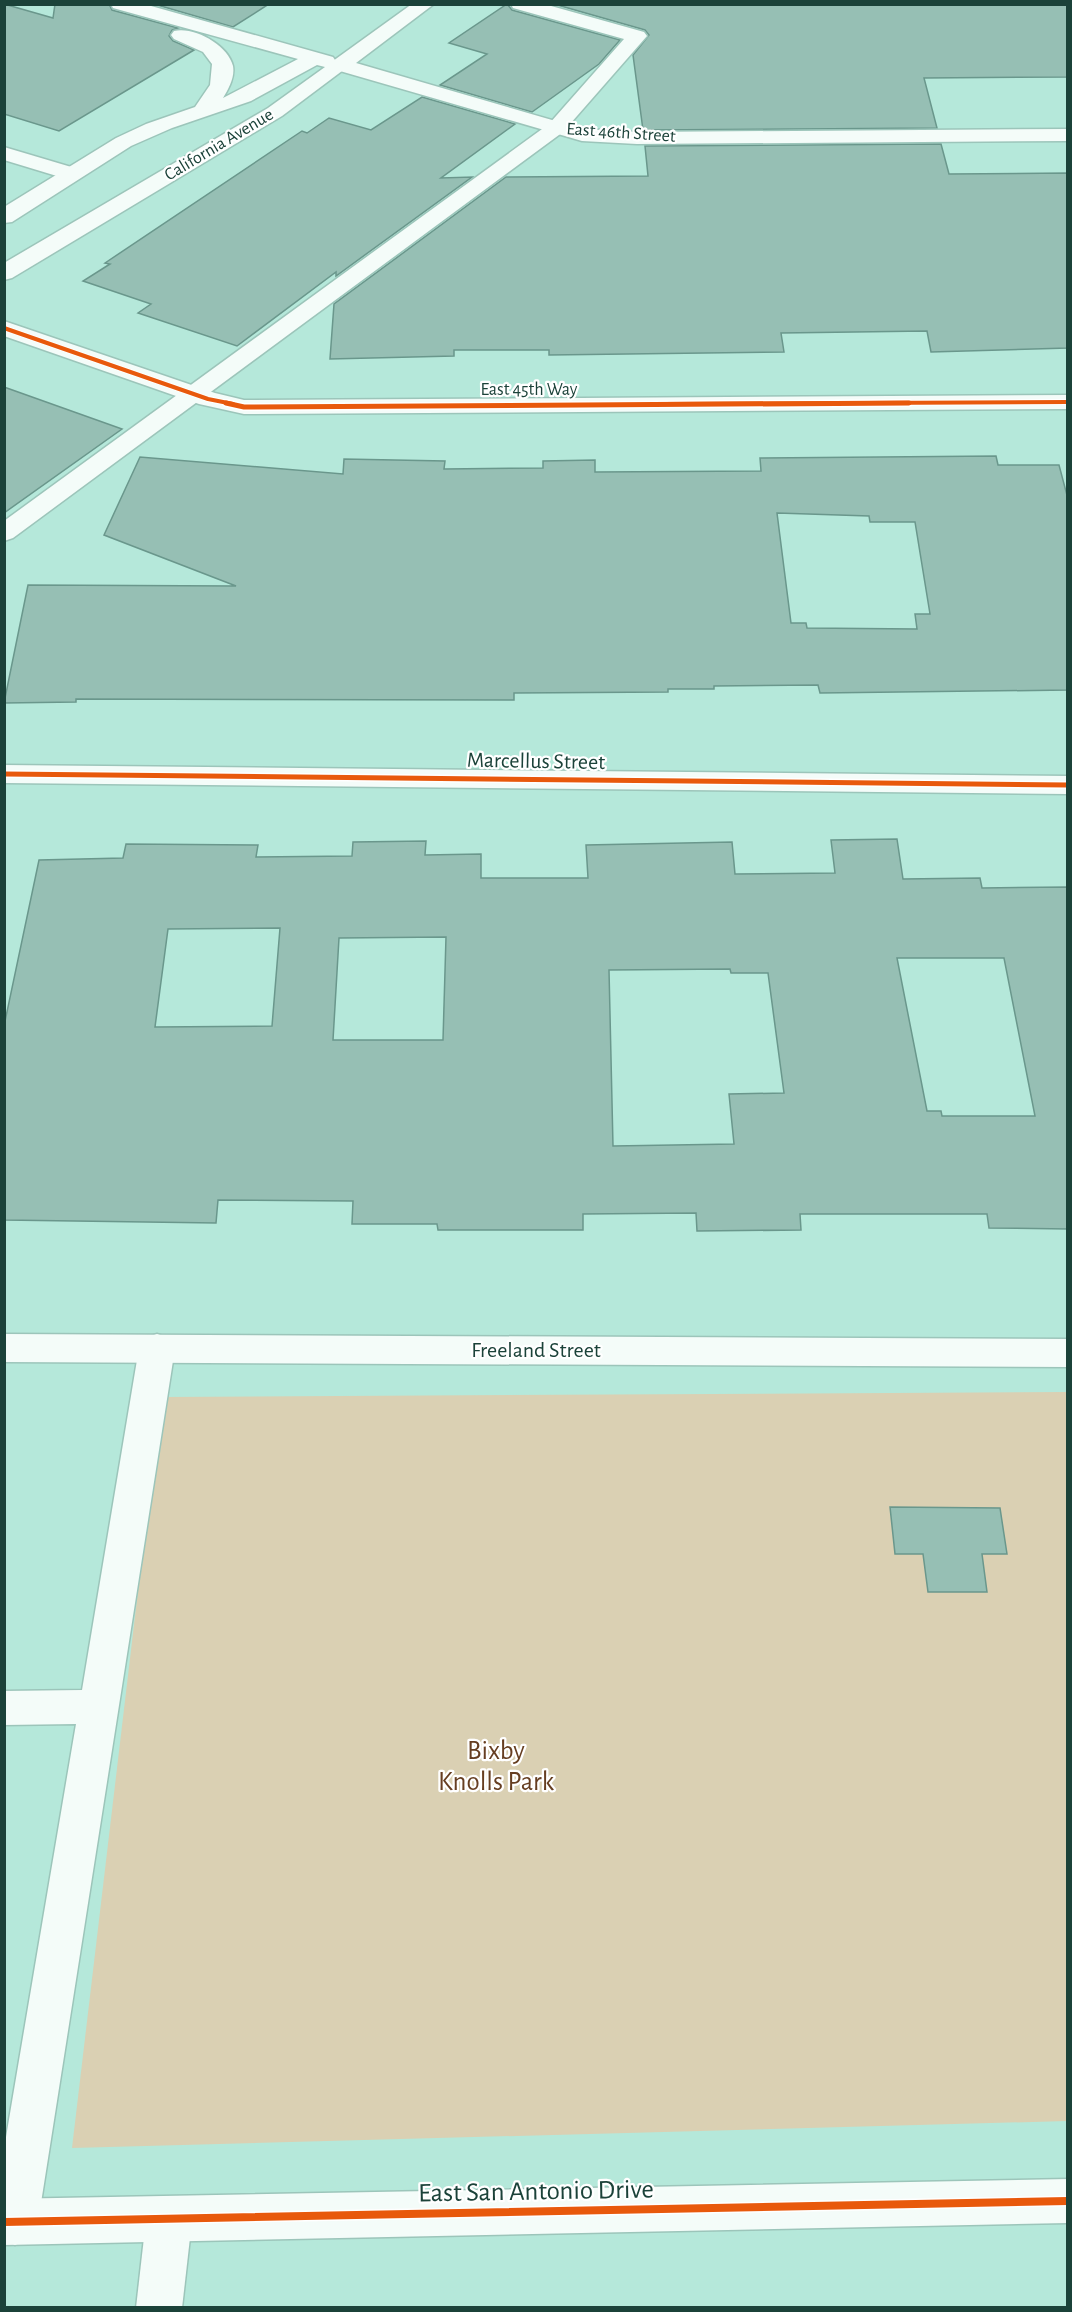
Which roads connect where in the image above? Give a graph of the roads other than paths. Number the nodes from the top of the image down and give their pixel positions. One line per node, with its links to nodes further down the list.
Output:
1 (425, 4): 5 (street, California Avenue)
2 (520, 4): 7 (street)
3 (124, 6): 4 (street, East 46th Street); 6 (street)
4 (314, 57): 5 (street, East 46th Street); 6 (street, California Avenue)
5 (340, 65): 7 (street, East 46th Street); 12 (street, California Avenue)
6 (203, 111): 10 (street, California Avenue)
7 (556, 128): 8 (street, East 46th Street); 14 (street)
8 (1068, 135)
9 (4, 153): 10 (street)
10 (70, 174): 11 (street, California Avenue)
11 (4, 217)
12 (4, 273)
13 (4, 328): 14 (street, East 45th Way)
14 (194, 395): 15 (street, East 45th Way); 16 (street)
15 (1068, 402)
16 (4, 533)
17 (4, 774): 18 (street, Marcellus Street)
18 (1068, 785)
19 (4, 1348): 20 (street, Freeland Street)
20 (157, 1348): 21 (street, Freeland Street); 22 (street)
21 (1068, 1353)
22 (99, 1707): 23 (street); 26 (street)
23 (4, 1708)
24 (1068, 2201): 25 (street, East San Antonio Drive)
25 (169, 2220): 26 (street, East San Antonio Drive); 27 (street)
26 (10, 2222)
27 (159, 2307)

